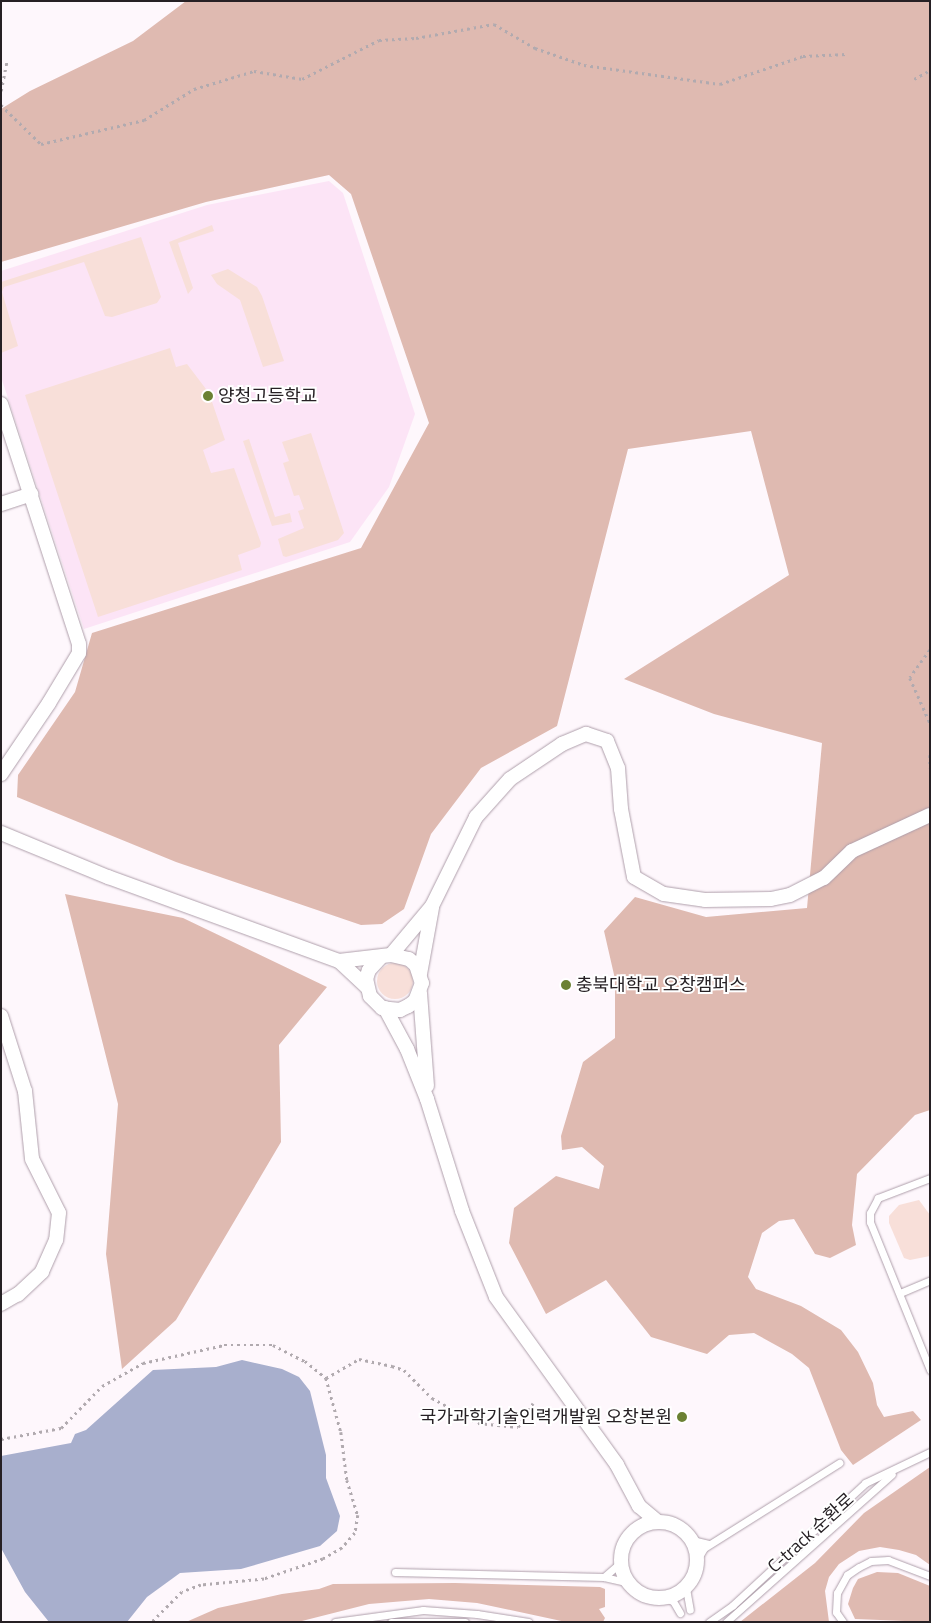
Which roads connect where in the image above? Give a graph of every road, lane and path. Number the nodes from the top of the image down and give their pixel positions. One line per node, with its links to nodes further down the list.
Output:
1 (847, 54): 6 (path)
2 (7, 61): 5 (path)
3 (930, 70): 4 (path)
4 (914, 79)
5 (1, 91)
6 (1, 105)
7 (1, 404): 8 (street)
8 (31, 494): 9 (street); 14 (street)
9 (1, 504)
10 (930, 650): 11 (path)
11 (930, 723)
12 (930, 755): 13 (path)
13 (930, 768)
14 (3, 769)
15 (930, 815): 17 (street)
16 (1, 832): 19 (street)
17 (432, 906): 18 (street); 20 (street)
18 (386, 956): 19 (street); 20 (street); 21 (street)
19 (339, 961): 21 (street)
20 (420, 974): 22 (street)
21 (367, 987): 23 (street)
22 (420, 992): 23 (street); 25 (street)
23 (385, 1008): 25 (street)
24 (1, 1016): 29 (street)
25 (428, 1099): 37 (street)
26 (930, 1178): 28 (lane)
27 (930, 1280): 28 (lane)
28 (900, 1292): 30 (lane)
29 (1, 1304)
30 (930, 1370)
31 (326, 1378): 32 (path); 33 (path); 52 (path)
32 (533, 1403)
33 (1, 1439)
34 (930, 1452): 35 (lane, C-track 순환로)
35 (921, 1456): 57 (lane, C-track 순환로); 58 (lane, C-track 순환로)
36 (839, 1463): 41 (lane)
37 (639, 1506): 38 (street); 39 (street)
38 (657, 1521): 39 (street); 40 (street)
39 (639, 1527): 43 (street)
40 (692, 1540): 41 (lane); 42 (street)
41 (712, 1544): 42 (lane)
42 (697, 1560): 48 (street)
43 (621, 1562): 46 (lane); 47 (street)
44 (395, 1572): 46 (lane)
45 (930, 1576): 59 (lane)
46 (604, 1577): 47 (lane)
47 (629, 1583): 49 (street)
48 (686, 1588): 49 (street); 50 (lane)
49 (666, 1599): 51 (lane)
50 (690, 1610)
51 (680, 1613)
52 (152, 1622)
53 (335, 1622): 56 (lane)
54 (390, 1622): 55 (lane)
55 (465, 1622)
56 (528, 1622)
57 (709, 1622)
58 (726, 1622)
59 (842, 1622)

